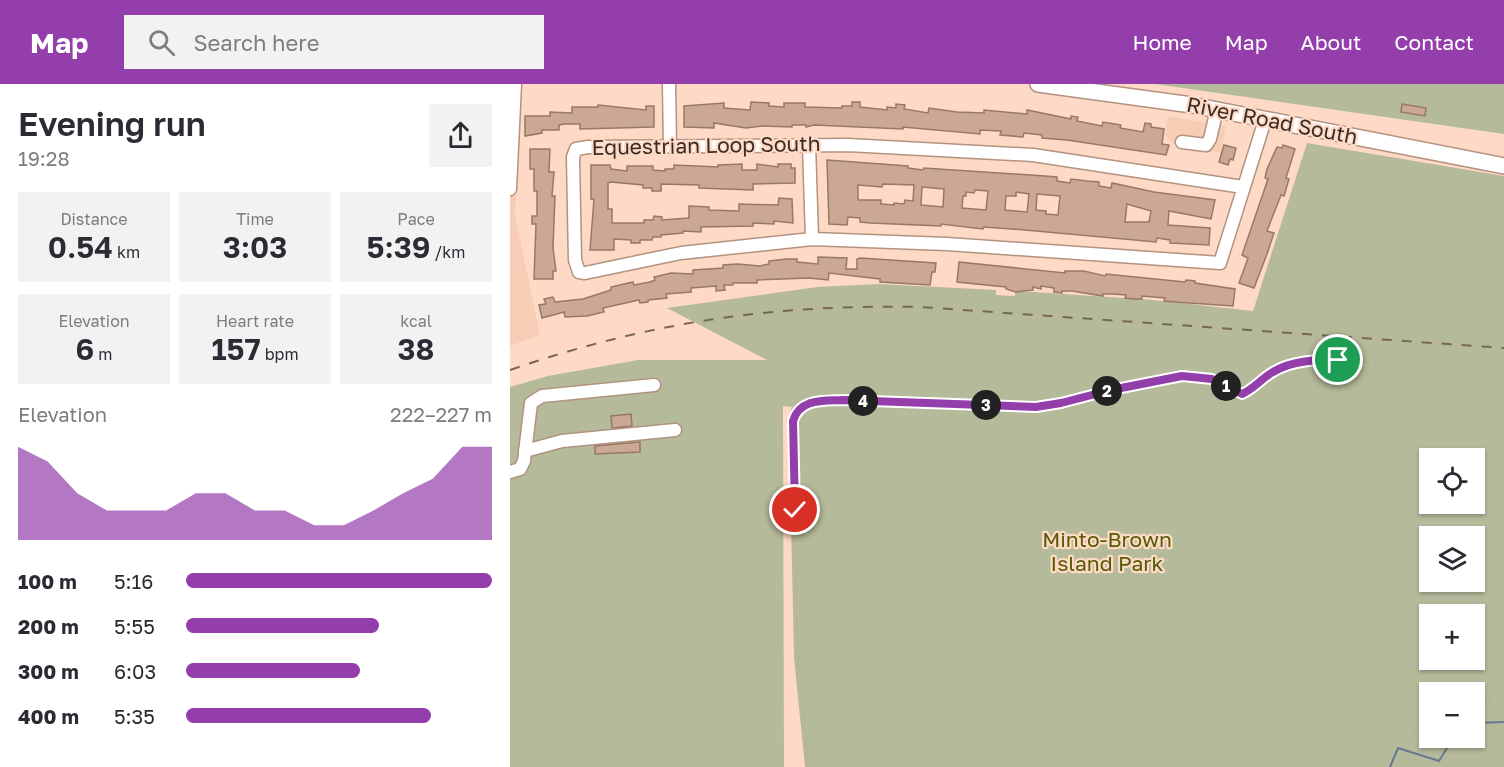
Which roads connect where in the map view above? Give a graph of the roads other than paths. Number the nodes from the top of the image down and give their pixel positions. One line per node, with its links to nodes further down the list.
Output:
1 (515, 84): 11 (street)
2 (669, 84): 7 (street)
3 (1038, 84): 4 (main road, River Road South)
4 (1216, 109): 5 (main road, River Road South); 6 (street)
5 (1265, 120): 9 (main road, River Road South); 10 (street)
6 (1182, 142)
7 (670, 145): 8 (street, Equestrian Loop South); 12 (street, Equestrian Loop South)
8 (809, 145): 10 (street, Equestrian Loop South); 12 (street)
9 (1504, 166)
10 (1244, 187): 12 (street, Equestrian Loop South)
11 (510, 189)
12 (812, 239)
13 (654, 385): 15 (street)
14 (675, 430): 15 (street)
15 (525, 451): 16 (street)
16 (510, 472)

